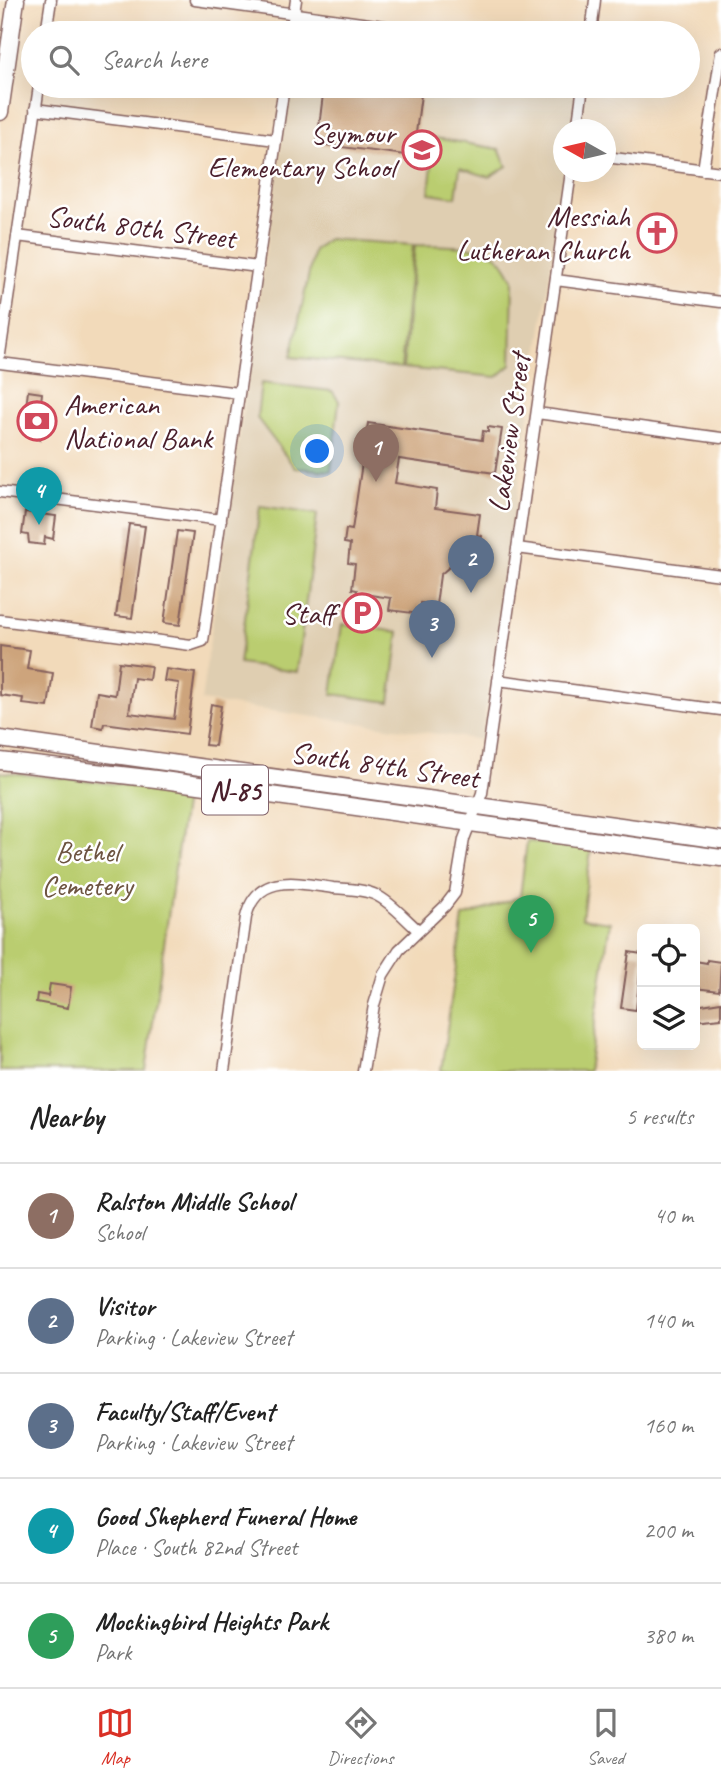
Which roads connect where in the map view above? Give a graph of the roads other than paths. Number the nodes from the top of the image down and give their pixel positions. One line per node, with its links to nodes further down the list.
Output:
1 (16, 0): 15 (main road)
2 (51, 0): 7 (street)
3 (195, 0): 6 (street)
4 (296, 0): 6 (street)
5 (595, 0): 10 (street)
6 (294, 13): 8 (street); 9 (street)
7 (48, 21)
8 (293, 21)
9 (350, 21)
10 (592, 21)
11 (721, 53): 20 (street)
12 (37, 98): 16 (street)
13 (282, 98): 18 (street)
14 (581, 98): 17 (street)
15 (0, 107)
16 (35, 109): 18 (street); 23 (street)
17 (578, 119)
18 (276, 139): 24 (street)
19 (616, 158): 20 (street)
20 (703, 170): 21 (street)
21 (721, 172)
22 (570, 182): 25 (street, Lakeview Street)
23 (17, 236): 24 (street, South 80th Street); 27 (street)
24 (258, 267): 29 (street)
25 (556, 280): 26 (street); 30 (street, Lakeview Street)
26 (721, 302)
27 (0, 354)
28 (0, 363): 29 (street)
29 (239, 393): 33 (street)
30 (537, 413): 31 (street); 34 (street, Lakeview Street)
31 (721, 438)
32 (0, 492): 33 (street)
33 (221, 520): 36 (street)
34 (517, 548): 35 (street); 37 (street, Lakeview Street)
35 (721, 575)
36 (0, 620)
37 (498, 680): 38 (street); 41 (street, Lakeview Street)
38 (721, 710)
39 (0, 739): 41 (main road, South 84th Street / N-85)
40 (0, 761): 42 (main road, South 84th Street / N-85)
41 (476, 807): 42 (street, Lakeview Street); 43 (main road, South 84th Street / N-85)
42 (470, 823): 44 (main road, South 84th Street / N-85); 45 (street, Lakeview Street)
43 (721, 840)
44 (721, 858)
45 (418, 930): 46 (street); 47 (street, Lakeview Street)
46 (224, 1071)
47 (363, 1071)

